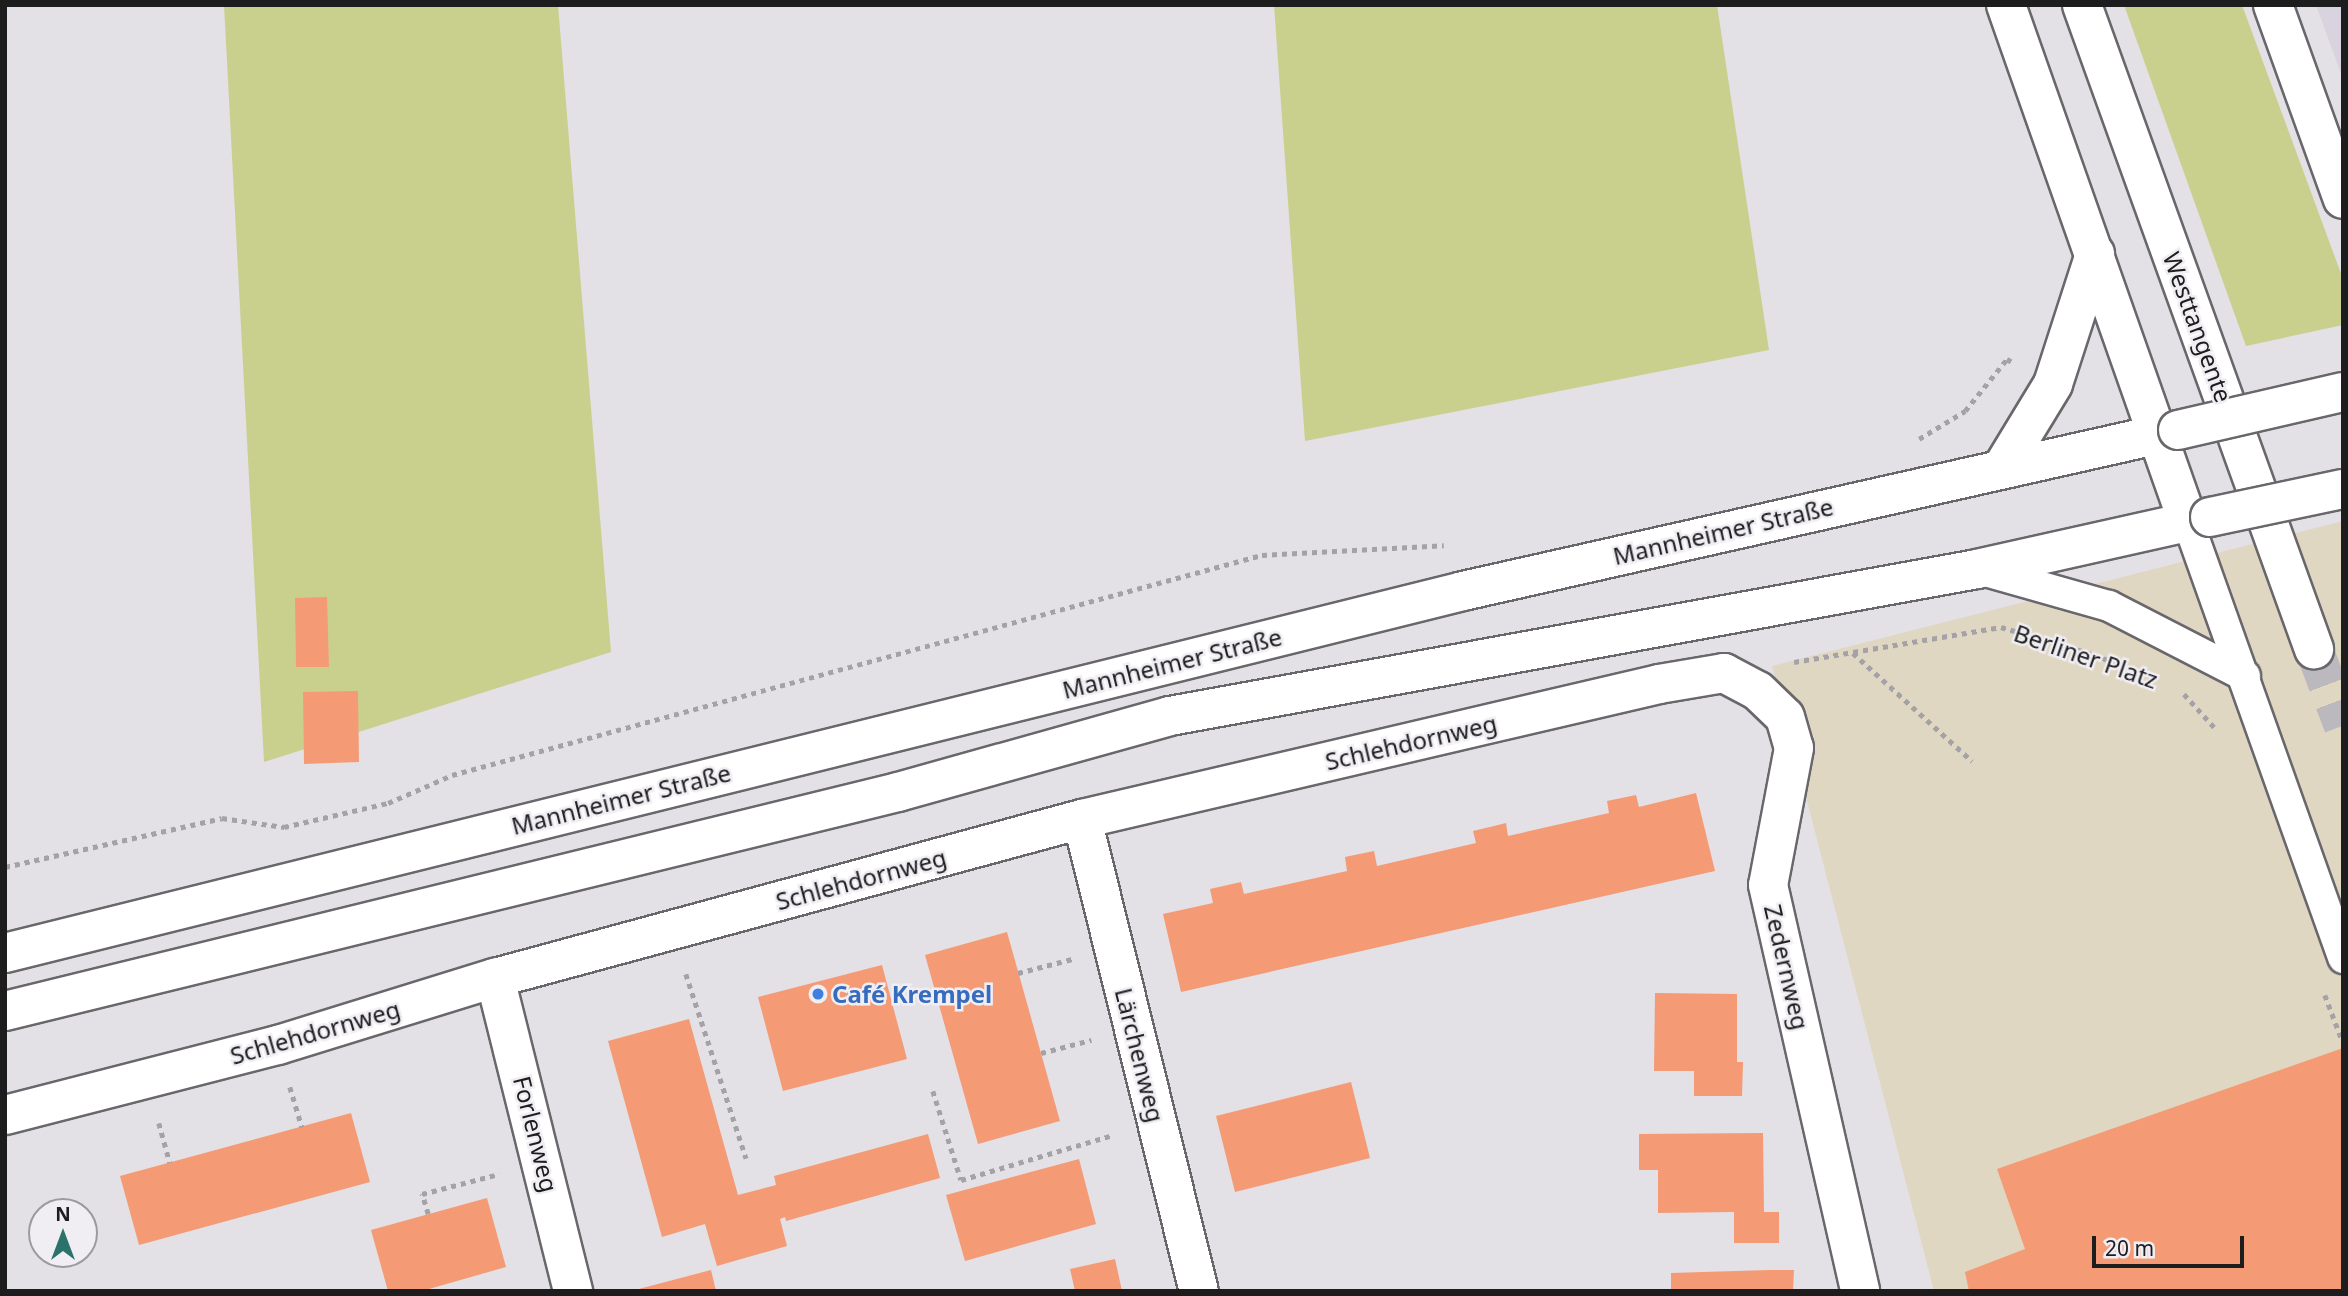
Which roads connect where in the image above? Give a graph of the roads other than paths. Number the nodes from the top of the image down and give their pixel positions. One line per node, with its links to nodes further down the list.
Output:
1 (2006, 5): 5 (main road)
2 (2082, 5): 12 (main road, Westtangente)
3 (2273, 5): 4 (main road)
4 (2343, 199)
5 (2095, 254): 7 (main road); 8 (main road)
6 (2343, 392): 7 (main road, Mannheimer Straße, bridge)
7 (2167, 432): 8 (main road, Mannheimer Straße); 10 (main road)
8 (2002, 468): 16 (main road, Mannheimer Straße)
9 (2343, 489): 10 (main road, bridge)
10 (2199, 520): 11 (main road); 14 (lane)
11 (1977, 569): 14 (lane); 19 (main road)
12 (2314, 649)
13 (1724, 673): 15 (main road, Schlehdornweg); 23 (main road, Zedernweg)
14 (2245, 676): 17 (lane)
15 (1082, 819): 18 (main road, Schlehdornweg); 22 (main road, Lärchenweg)
16 (5, 953)
17 (2343, 958)
18 (495, 978): 20 (main road, Schlehdornweg); 21 (main road, Forlenweg)
19 (5, 1011)
20 (5, 1115)
21 (573, 1291)
22 (1199, 1291)
23 (1860, 1291)

